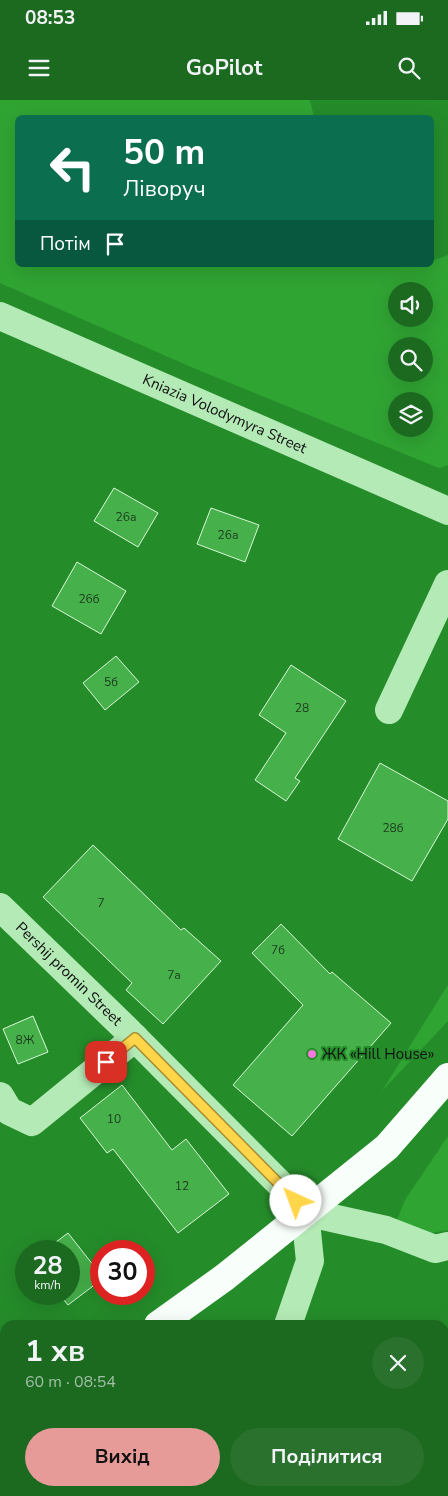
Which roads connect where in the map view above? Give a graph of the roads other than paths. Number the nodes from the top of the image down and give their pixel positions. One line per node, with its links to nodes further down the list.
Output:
1 (0, 316): 2 (street, Kniazia Volodymyra Street)
2 (445, 503)
3 (448, 584): 4 (street)
4 (389, 710)
5 (0, 907): 6 (street, Pershij promin Street)
6 (135, 1038): 8 (street); 9 (street, Pershij promin Street)
7 (448, 1077): 9 (main road)
8 (0, 1096)
9 (305, 1212): 10 (street); 11 (main road); 12 (street)
10 (448, 1246)
11 (165, 1320)
12 (290, 1320)

